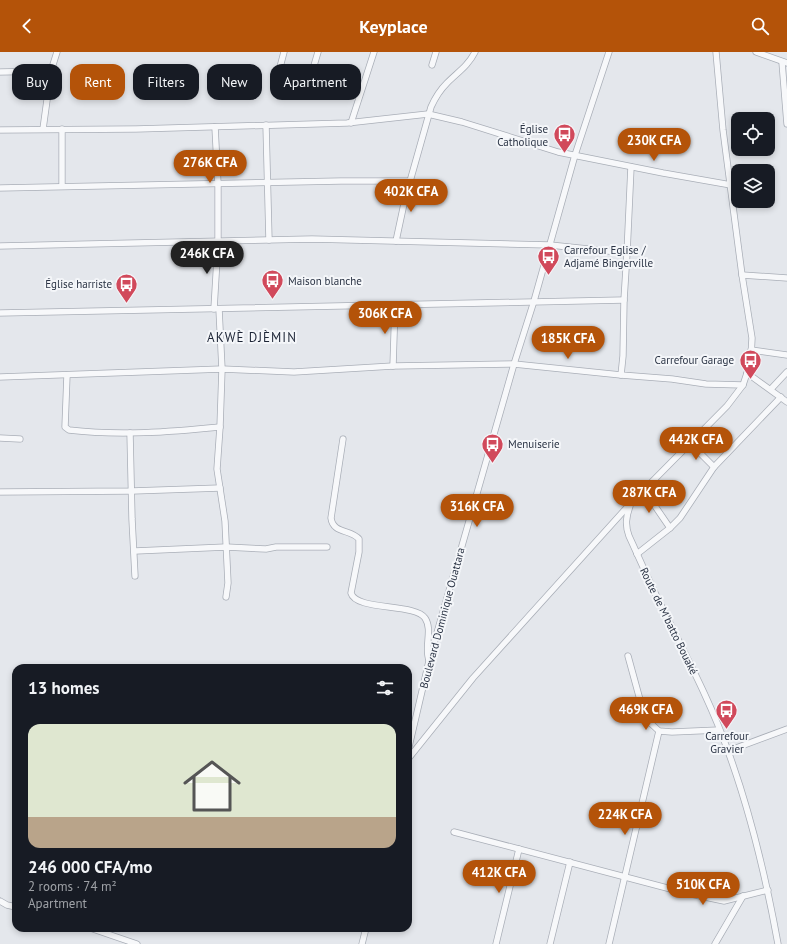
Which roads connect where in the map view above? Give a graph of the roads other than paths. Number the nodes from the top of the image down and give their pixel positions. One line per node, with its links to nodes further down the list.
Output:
1 (56, 52): 11 (street)
2 (284, 52): 12 (street)
3 (318, 52): 13 (street)
4 (374, 52): 19 (street)
5 (436, 52): 14 (street)
6 (475, 52): 18 (street)
7 (609, 52): 26 (street, Boulevard Dominique Ouattara)
8 (716, 52): 31 (street)
9 (756, 52): 10 (street)
10 (784, 63): 20 (street)
11 (53, 64)
12 (281, 64)
13 (314, 64)
14 (432, 65)
15 (0, 72): 16 (street)
16 (12, 72)
17 (47, 100): 23 (street)
18 (428, 114): 19 (street); 26 (street); 29 (street)
19 (351, 123): 21 (street)
20 (787, 124)
21 (266, 125): 22 (street); 28 (street)
22 (216, 127): 24 (street); 30 (street)
23 (43, 129): 24 (street); 25 (street)
24 (62, 129): 32 (street)
25 (0, 130)
26 (575, 155): 27 (street); 38 (street, Boulevard Dominique Ouattara)
27 (631, 167): 31 (street); 40 (street)
28 (268, 182): 29 (street); 30 (street); 35 (street)
29 (410, 182): 36 (street)
30 (218, 184): 32 (street); 37 (street)
31 (731, 185)
32 (62, 186): 33 (street)
33 (0, 188)
34 (734, 208): 41 (street)
35 (269, 240): 36 (street); 37 (street)
36 (396, 241): 38 (street)
37 (218, 242): 39 (street); 46 (street)
38 (550, 245): 40 (street); 44 (street, Boulevard Dominique Ouattara)
39 (0, 246)
40 (627, 253): 43 (street)
41 (742, 275): 42 (street); 48 (street)
42 (787, 278)
43 (624, 300): 44 (street); 56 (street)
44 (534, 301): 45 (street); 50 (street, Boulevard Dominique Ouattara)
45 (395, 305): 46 (street); 51 (street)
46 (216, 309): 47 (street); 52 (street)
47 (0, 313)
48 (752, 350): 49 (street); 54 (street)
49 (787, 354)
50 (514, 364): 51 (street); 56 (street); 82 (street, Boulevard Dominique Ouattara)
51 (393, 366): 52 (street)
52 (222, 369): 55 (street); 62 (street)
53 (787, 372): 59 (street)
54 (747, 373): 58 (street); 59 (street)
55 (67, 375): 57 (street); 63 (street)
56 (621, 375): 58 (street)
57 (0, 377)
58 (742, 385): 67 (street)
59 (771, 389): 60 (street)
60 (781, 397): 61 (street); 68 (street)
61 (787, 402)
62 (220, 427): 63 (street); 69 (street)
63 (130, 433): 72 (street)
64 (0, 438): 66 (street)
65 (343, 439): 82 (street)
66 (20, 440)
67 (690, 443): 68 (street); 70 (street)
68 (714, 467): 74 (street)
69 (220, 488): 72 (street); 75 (street)
70 (644, 490): 73 (street); 74 (street)
71 (0, 492): 72 (street)
72 (132, 492): 77 (street)
73 (630, 504): 78 (street, Route de M'batto Bouaké); 88 (street)
74 (670, 528): 78 (street)
75 (226, 547): 76 (street); 77 (street); 80 (street)
76 (327, 547)
77 (135, 551): 79 (street)
78 (637, 554): 84 (street, Route de M'batto Bouaké)
79 (135, 576)
80 (226, 597)
81 (628, 656): 85 (street)
82 (429, 660): 86 (street, Boulevard Dominique Ouattara)
83 (787, 729): 87 (street)
84 (719, 730): 85 (street); 87 (street, Route de M'batto Bouaké)
85 (659, 731): 92 (street)
86 (412, 734)
87 (728, 751): 93 (street, Route de M'batto Bouaké)
88 (412, 754)
89 (454, 832): 90 (street)
90 (519, 849): 91 (street); 101 (street)
91 (570, 862): 92 (street); 102 (street)
92 (625, 877): 94 (street); 103 (street)
93 (768, 890): 94 (street); 105 (street, Route de M'batto Bouaké)
94 (743, 896): 104 (street)
95 (0, 901): 96 (street)
96 (12, 906)
97 (102, 932): 99 (street)
98 (365, 932): 100 (street)
99 (137, 944)
100 (362, 944)
101 (496, 944)
102 (550, 944)
103 (608, 944)
104 (715, 944)
105 (778, 944)

